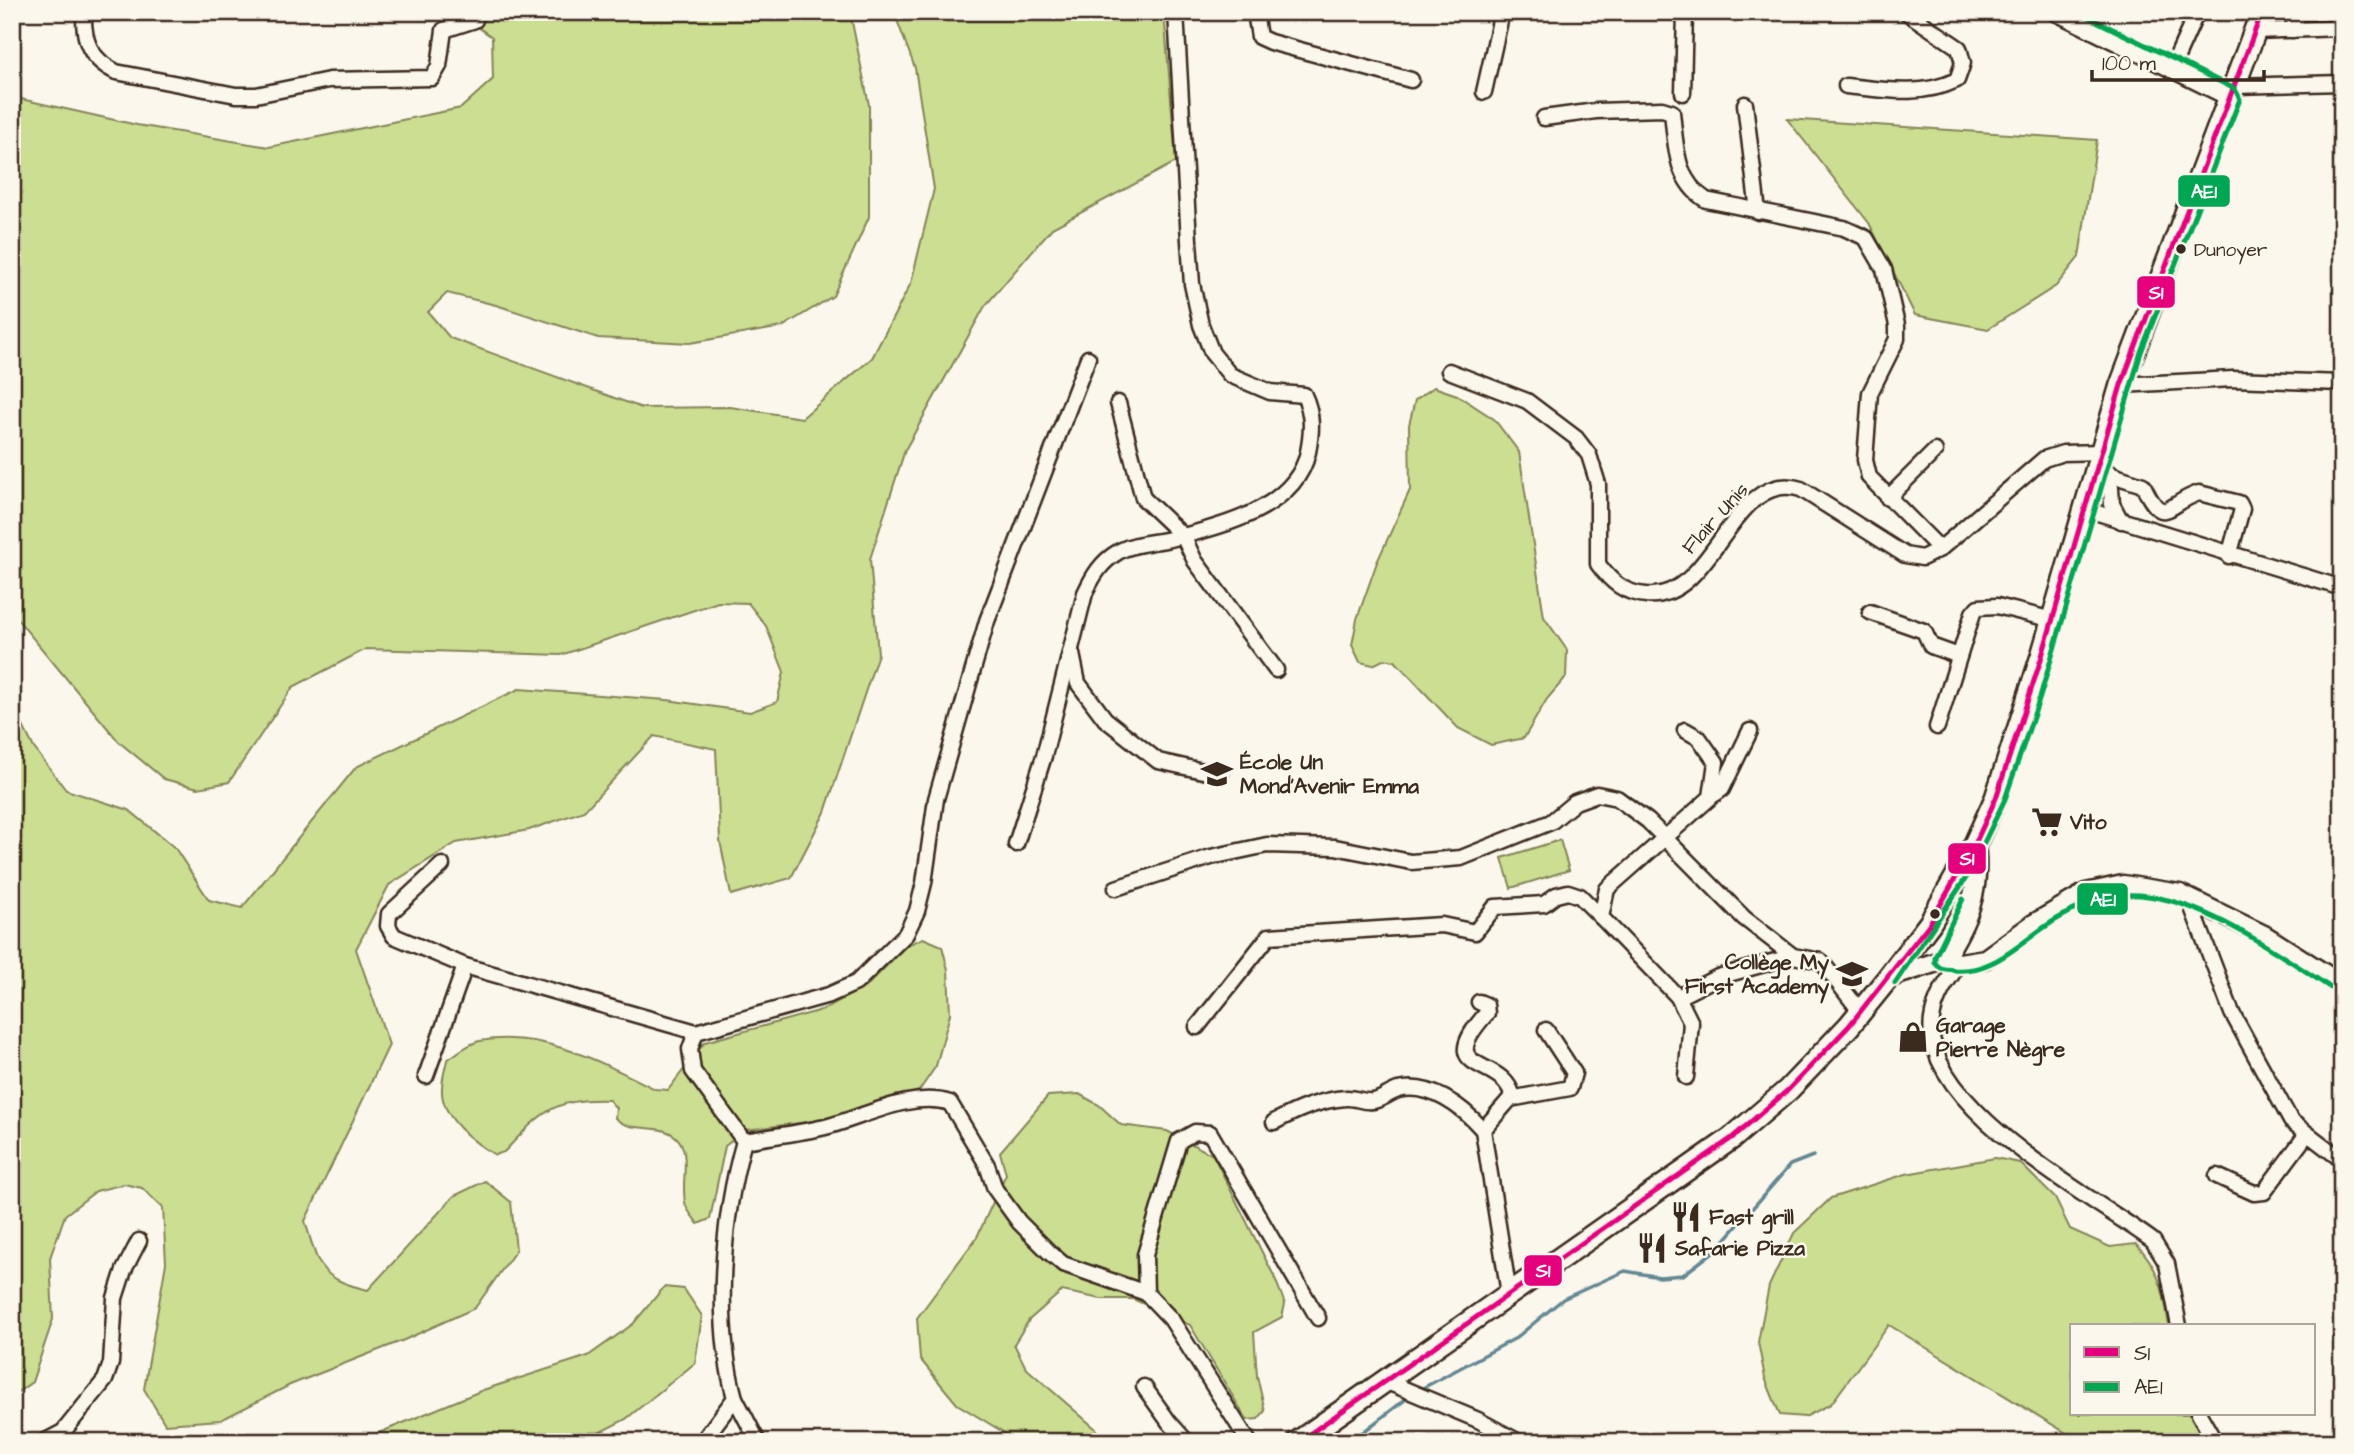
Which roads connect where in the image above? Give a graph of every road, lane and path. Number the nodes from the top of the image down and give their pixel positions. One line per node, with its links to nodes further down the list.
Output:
1 (83, 12): 10 (street)
2 (1176, 12): 34 (street)
3 (1255, 12): 15 (street)
4 (1502, 12): 18 (street)
5 (1685, 12): 20 (street)
6 (1906, 12): 17 (street)
7 (2058, 12): 14 (street)
8 (2197, 12): 14 (street)
9 (2299, 12): 13 (street)
10 (475, 20)
11 (2258, 22): 13 (street); 19 (main road)
12 (2342, 28): 13 (street)
13 (2292, 30)
14 (2171, 70): 19 (street)
15 (1411, 80)
16 (2342, 83): 19 (street)
17 (1846, 86)
18 (1484, 92)
19 (2233, 92): 27 (main road)
20 (1683, 93)
21 (1745, 104): 23 (street)
22 (1544, 118): 23 (street)
23 (1758, 212): 31 (street)
24 (1088, 358): 65 (street)
25 (1449, 370): 35 (street, Flair Unis)
26 (2342, 383): 27 (street)
27 (2121, 385): 30 (main road)
28 (1118, 403): 34 (street)
29 (1935, 450): 31 (street)
30 (2103, 465): 32 (main road); 33 (street); 35 (street, Flair Unis); 36 (street)
31 (1888, 498): 35 (street)
32 (2085, 509): 33 (street); 39 (main road)
33 (2120, 521): 36 (street)
34 (1183, 536): 40 (street); 42 (street)
35 (1940, 549)
36 (2229, 556): 37 (street)
37 (2342, 588)
38 (1870, 611): 41 (street)
39 (2053, 620): 41 (street); 50 (main road)
40 (1071, 649): 46 (street); 49 (street)
41 (1959, 656): 43 (street)
42 (1276, 670)
43 (1937, 727)
44 (1685, 730): 47 (street)
45 (1750, 731): 47 (street)
46 (1221, 775)
47 (1711, 797): 48 (street)
48 (1662, 839): 52 (street); 54 (street); 55 (street)
49 (1016, 844)
50 (1975, 844): 56 (street); 58 (main road)
51 (442, 865): 57 (street)
52 (1116, 888)
53 (2188, 897): 56 (street); 59 (street); 71 (street)
54 (1601, 917): 60 (street); 63 (street)
55 (1793, 956): 60 (street); 62 (street)
56 (1952, 962): 58 (street); 79 (street)
57 (465, 966): 65 (street); 66 (street)
58 (1888, 978): 62 (main road)
59 (2342, 985)
60 (1678, 997): 67 (street)
61 (1479, 1002): 68 (street)
62 (1860, 1012): 77 (main road)
63 (1197, 1027)
64 (1546, 1030): 68 (street)
65 (696, 1032): 72 (street)
66 (426, 1076)
67 (1686, 1077)
68 (1513, 1098): 70 (street)
69 (1273, 1122): 70 (street)
70 (1483, 1130): 77 (street)
71 (2307, 1134): 73 (street); 74 (street)
72 (744, 1141): 76 (street); 82 (street)
73 (2342, 1160)
74 (2217, 1176)
75 (139, 1241): 85 (street)
76 (1146, 1293): 78 (street); 89 (street)
77 (1509, 1294): 80 (main road)
78 (1318, 1318)
79 (2179, 1324)
80 (1385, 1381): 84 (main road); 90 (street)
81 (1144, 1387): 88 (street)
82 (735, 1398): 86 (street); 87 (street)
83 (2200, 1416): 91 (street)
84 (1302, 1441)
85 (44, 1442)
86 (702, 1442)
87 (758, 1442)
88 (1187, 1442)
89 (1249, 1442)
90 (1519, 1442)
91 (2215, 1442)

